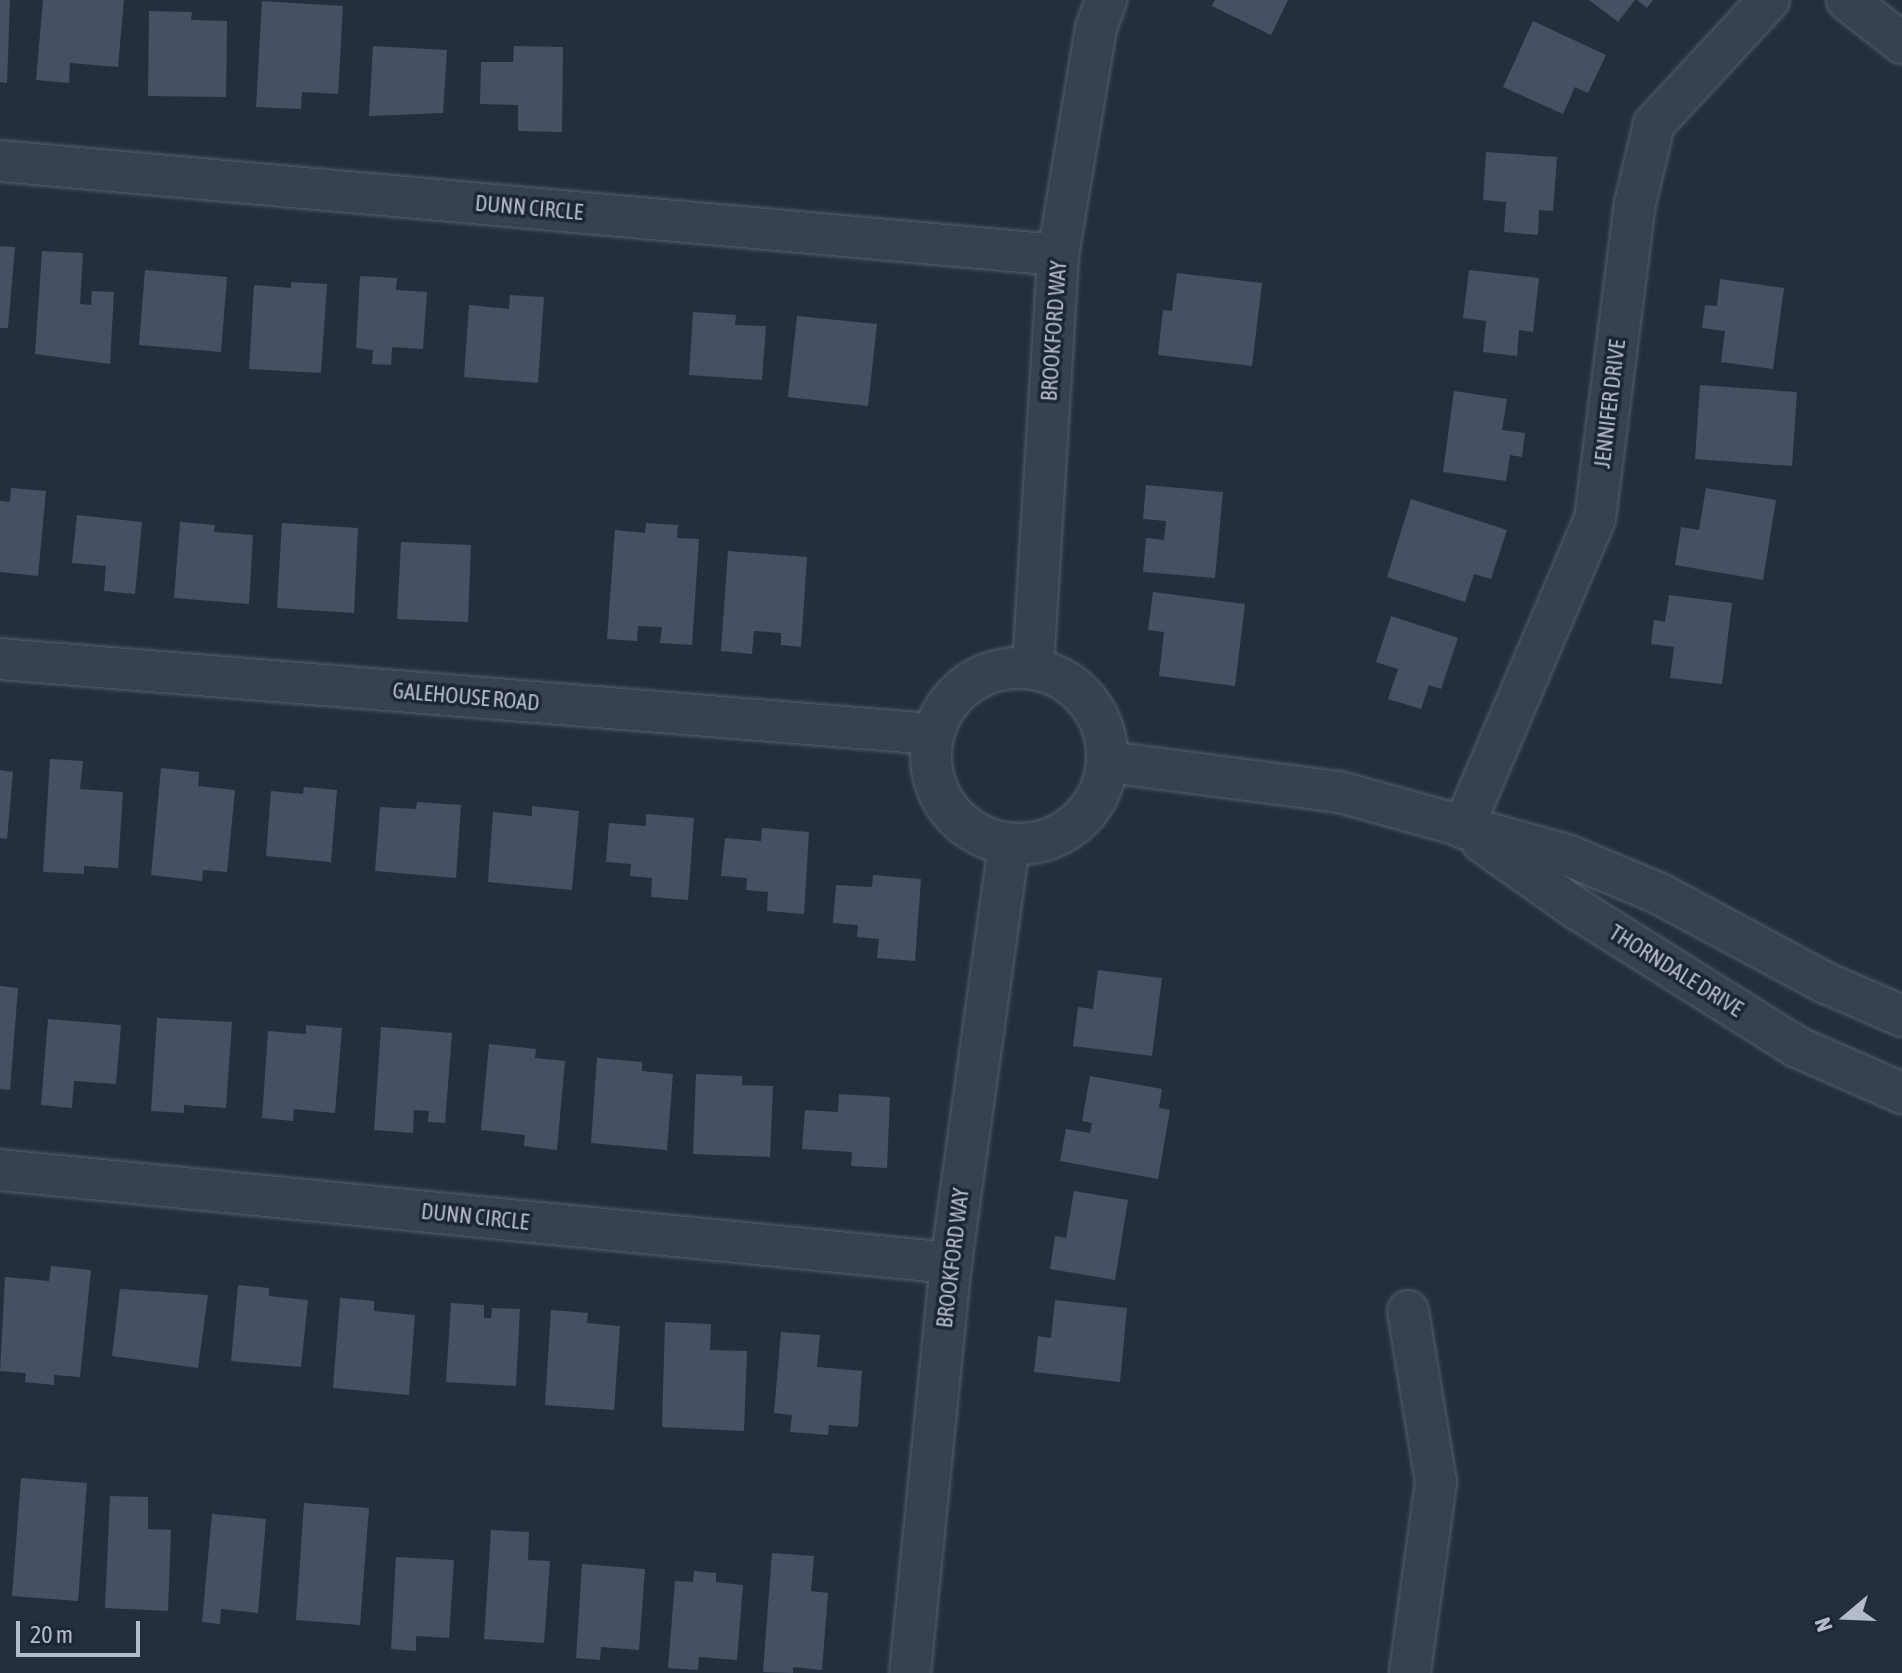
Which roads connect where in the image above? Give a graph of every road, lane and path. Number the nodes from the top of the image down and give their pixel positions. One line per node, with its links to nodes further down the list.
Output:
1 (1106, 0): 6 (street, BROOKFORD WAY)
2 (1769, 0): 11 (street, JENNIFER DRIVE)
3 (1847, 0): 4 (street)
4 (1902, 43)
5 (0, 161): 6 (street, DUNN CIRCLE)
6 (1058, 255): 8 (street, BROOKFORD WAY)
7 (0, 659): 9 (street, GALEHOUSE ROAD)
8 (1033, 667): 9 (street); 10 (street)
9 (932, 734): 12 (street)
10 (1108, 762): 11 (street, THORNDALE DRIVE); 12 (street)
11 (1463, 828): 13 (street, THORNDALE DRIVE); 14 (street, THORNDALE DRIVE)
12 (1009, 845): 16 (street, BROOKFORD WAY)
13 (1902, 1016)
14 (1902, 1093)
15 (0, 1170): 16 (street, DUNN CIRCLE)
16 (951, 1263): 18 (street, BROOKFORD WAY)
17 (1408, 1311): 19 (street)
18 (910, 1673)
19 (1410, 1673)

